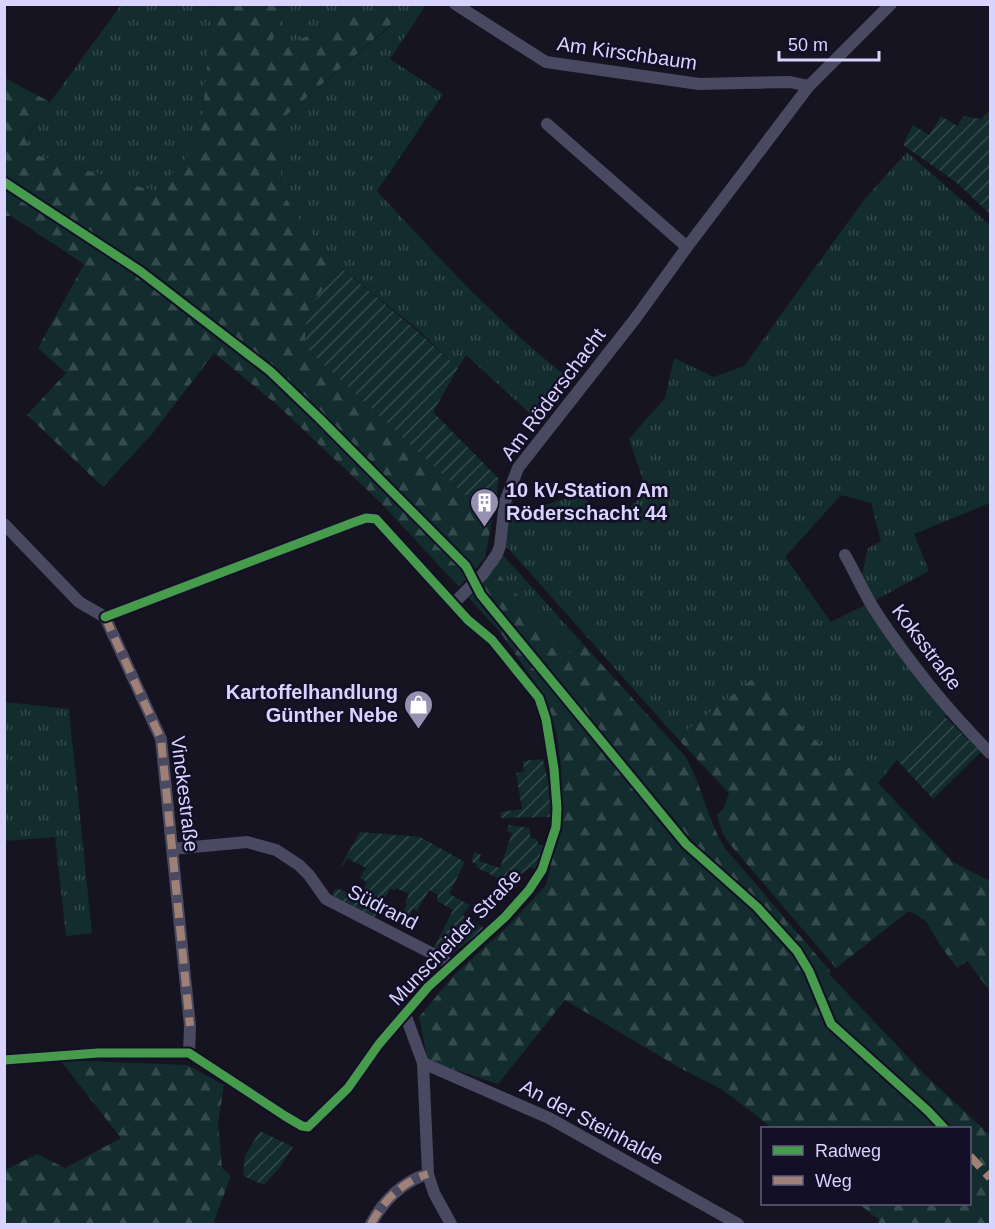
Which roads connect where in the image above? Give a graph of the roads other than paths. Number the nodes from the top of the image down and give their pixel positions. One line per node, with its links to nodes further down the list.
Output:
1 (455, 4): 3 (street, Am Kirschbaum)
2 (891, 4): 3 (street, Am Röderschacht)
3 (810, 86): 5 (street, Am Röderschacht)
4 (547, 124): 5 (street)
5 (687, 247): 8 (street, Am Röderschacht)
6 (4, 524): 9 (street)
7 (845, 555): 10 (street, Koksstraße)
8 (453, 604): 9 (street, Munscheider Straße); 12 (street, Munscheider Straße)
9 (105, 617): 11 (street, Vinckestraße)
10 (990, 753)
11 (172, 849): 12 (street, Südrand); 14 (street, Vinckestraße)
12 (451, 965): 13 (street, Munscheider Straße)
13 (405, 1014): 14 (street, Munscheider Straße); 16 (street)
14 (189, 1053): 15 (street)
15 (4, 1060)
16 (423, 1063): 17 (street); 20 (street, An der Steinhalde)
17 (428, 1174): 18 (street); 19 (street)
18 (371, 1224)
19 (451, 1224)
20 (738, 1224)

